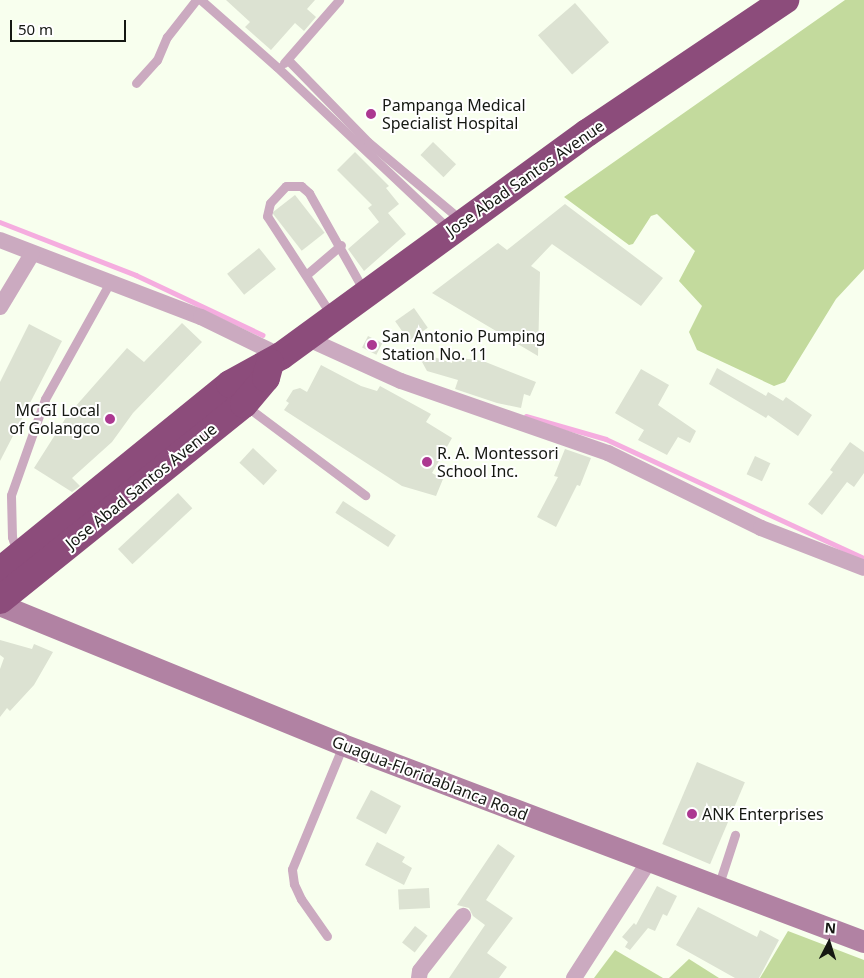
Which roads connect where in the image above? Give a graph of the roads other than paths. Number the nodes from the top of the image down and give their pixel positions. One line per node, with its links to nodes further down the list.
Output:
1 (196, 0): 7 (lane)
2 (201, 0): 6 (lane)
3 (339, 0): 5 (lane)
4 (785, 0): 8 (highway, Jose Abad Santos Avenue)
5 (289, 61): 6 (lane); 8 (lane)
6 (277, 67): 8 (lane)
7 (136, 83)
8 (457, 226): 14 (highway, Jose Abad Santos Avenue)
9 (0, 240): 11 (street)
10 (341, 245): 12 (lane); 12 (lane); 14 (lane)
11 (32, 254): 13 (street); 15 (street)
12 (306, 276): 16 (lane)
13 (109, 284): 18 (street); 21 (lane)
14 (365, 294): 16 (highway, Jose Abad Santos Avenue)
15 (0, 307)
16 (333, 317): 17 (highway, Jose Abad Santos Avenue)
17 (306, 338): 18 (highway, Jose Abad Santos Avenue); 22 (street)
18 (275, 359): 19 (highway, Jose Abad Santos Avenue); 21 (highway, Jose Abad Santos Avenue)
19 (244, 404): 20 (lane); 23 (highway, Jose Abad Santos Avenue)
20 (365, 495)
21 (9, 564)
22 (864, 568)
23 (0, 600)
24 (0, 605): 25 (main road, Guagua-Floridablanca Road)
25 (343, 745): 27 (main road, Guagua-Floridablanca Road); 30 (lane)
26 (735, 835): 28 (lane)
27 (649, 861): 28 (main road, Guagua-Floridablanca Road); 33 (street)
28 (718, 887): 31 (main road, Guagua-Floridablanca Road)
29 (463, 916): 32 (street)
30 (327, 936)
31 (864, 942)
32 (419, 978)
33 (574, 978)

